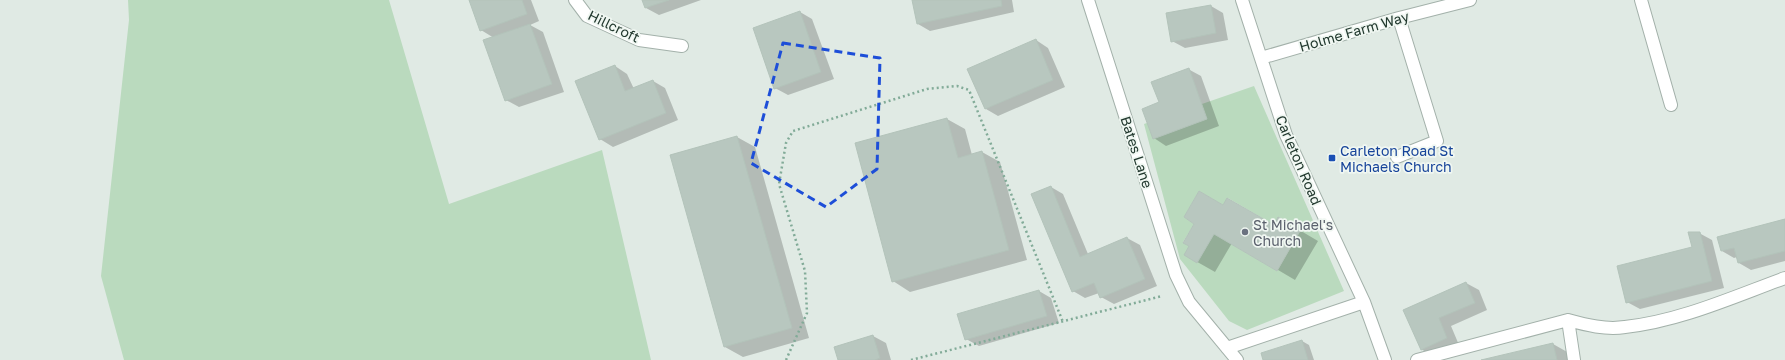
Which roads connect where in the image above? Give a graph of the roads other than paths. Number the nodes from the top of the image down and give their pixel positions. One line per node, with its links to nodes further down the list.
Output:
1 (575, 0): 7 (street, Hillcroft)
2 (1088, 0): 14 (street, Bates Lane)
3 (1242, 0): 8 (street, Carleton Road)
4 (1470, 0): 6 (street, Holme Farm Way)
5 (1641, 0): 9 (street)
6 (1399, 18): 8 (street, Holme Farm Way); 10 (street)
7 (682, 46)
8 (1261, 58): 12 (street, Carleton Road)
9 (1671, 105)
10 (1397, 157)
11 (1785, 278): 13 (street)
12 (1364, 302): 14 (street); 16 (street, Carleton Road)
13 (1568, 320): 17 (street); 18 (street)
14 (1228, 348): 15 (street, Bates Lane)
15 (1237, 360)
16 (1385, 360)
17 (1417, 360)
18 (1574, 360)

